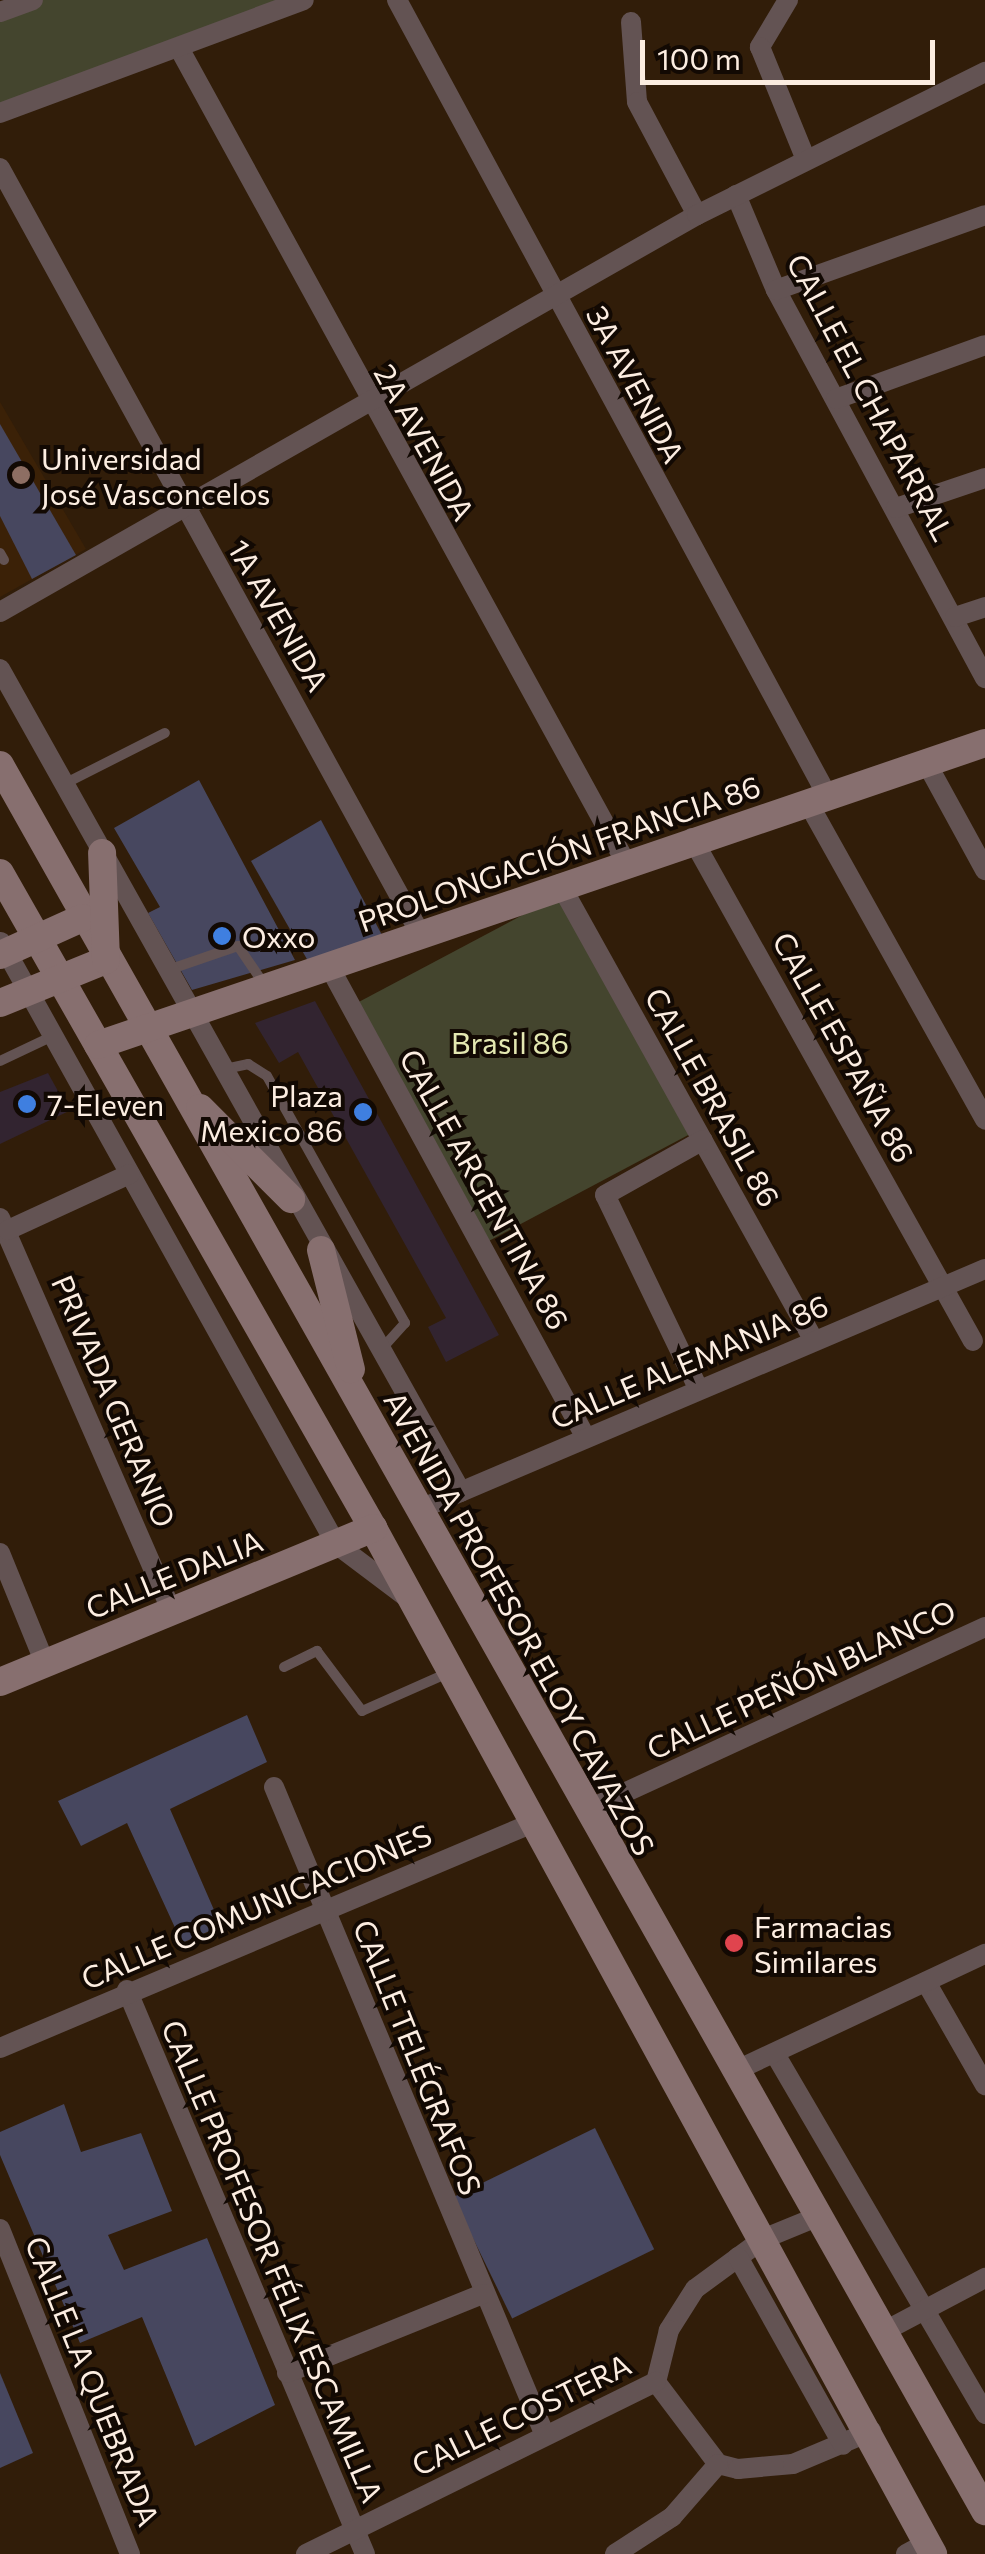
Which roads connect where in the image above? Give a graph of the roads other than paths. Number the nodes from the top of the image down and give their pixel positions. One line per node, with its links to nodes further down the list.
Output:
1 (32, 0): 5 (street)
2 (304, 0): 7 (street)
3 (397, 0): 16 (street, 3A AVENIDA)
4 (788, 0): 10 (street)
5 (0, 12)
6 (631, 22): 14 (street)
7 (180, 48): 9 (street); 19 (street, 2A AVENIDA)
8 (985, 72): 10 (street)
9 (0, 113)
10 (805, 157): 12 (street)
11 (0, 168): 21 (street, 1A AVENIDA)
12 (736, 195): 14 (street); 15 (street, CALLE EL CHAPARRAL)
13 (985, 215): 15 (street)
14 (697, 216): 16 (street)
15 (776, 290): 18 (street, CALLE EL CHAPARRAL)
16 (556, 299): 19 (street); 33 (street, 3A AVENIDA)
17 (985, 345): 18 (street)
18 (836, 399): 22 (street, CALLE EL CHAPARRAL)
19 (369, 404): 21 (street); 36 (street, 2A AVENIDA)
20 (985, 478): 22 (street)
21 (180, 505): 24 (street); 41 (street, 1A AVENIDA)
22 (896, 508): 25 (street, CALLE EL CHAPARRAL)
23 (985, 607): 25 (street)
24 (0, 612)
25 (954, 617): 27 (street, CALLE EL CHAPARRAL)
26 (0, 668): 32 (street)
27 (985, 678)
28 (164, 733): 32 (lane)
29 (985, 742): 30 (main road, PROLONGACIÓN FRANCIA 86)
30 (927, 764): 33 (main road, PROLONGACIÓN FRANCIA 86); 37 (street)
31 (0, 765): 40 (main road, AVENIDA PROFESOR ELOY CAVAZOS)
32 (64, 784): 35 (street)
33 (817, 798): 34 (main road, PROLONGACIÓN FRANCIA 86); 58 (street, 3A AVENIDA)
34 (692, 838): 36 (main road, PROLONGACIÓN FRANCIA 86); 65 (street, CALLE ESPAÑA 86)
35 (102, 853): 44 (main road); 46 (street)
36 (626, 860): 39 (main road, PROLONGACIÓN FRANCIA 86)
37 (985, 870)
38 (0, 873): 42 (main road)
39 (560, 884): 41 (main road, PROLONGACIÓN FRANCIA 86); 59 (street, CALLE BRASIL 86)
40 (82, 918): 42 (main road); 44 (main road, AVENIDA PROFESOR ELOY CAVAZOS)
41 (421, 934): 45 (main road, PROLONGACIÓN FRANCIA 86)
42 (38, 940): 43 (main road); 47 (main road)
43 (2, 949): 49 (street)
44 (106, 960): 47 (main road); 52 (main road, AVENIDA PROFESOR ELOY CAVAZOS)
45 (330, 968): 48 (main road, PROLONGACIÓN FRANCIA 86); 71 (street, CALLE ARGENTINA 86)
46 (168, 970): 48 (lane); 51 (street)
47 (60, 978): 49 (main road); 54 (main road)
48 (267, 989): 51 (main road, PROLONGACIÓN FRANCIA 86)
49 (29, 992): 50 (main road); 53 (street)
50 (0, 1003)
51 (194, 1014): 52 (main road, PROLONGACIÓN FRANCIA 86); 56 (street)
52 (144, 1030): 54 (main road, PROLONGACIÓN FRANCIA 86); 57 (main road, AVENIDA PROFESOR ELOY CAVAZOS)
53 (54, 1036): 55 (lane); 60 (street)
54 (98, 1045): 74 (main road)
55 (0, 1061)
56 (220, 1070): 61 (street); 68 (lane)
57 (179, 1089): 61 (main road); 70 (main road, AVENIDA PROFESOR ELOY CAVAZOS)
58 (985, 1120)
59 (703, 1140): 66 (street, CALLE BRASIL 86); 69 (street)
60 (130, 1174): 62 (street); 75 (street)
61 (291, 1198): 63 (street)
62 (4, 1224): 78 (street, PRIVADA GERANIO)
63 (321, 1250): 68 (street); 70 (main road)
64 (985, 1269): 65 (street, CALLE ALEMANIA 86)
65 (943, 1286): 66 (street, CALLE ALEMANIA 86); 67 (street, CALLE ESPAÑA 86)
66 (813, 1339): 69 (street, CALLE ALEMANIA 86)
67 (974, 1341)
68 (378, 1352): 72 (street)
69 (698, 1388): 71 (street, CALLE ALEMANIA 86)
70 (358, 1400): 73 (main road, AVENIDA PROFESOR ELOY CAVAZOS)
71 (586, 1438): 72 (street, CALLE ALEMANIA 86)
72 (462, 1492): 73 (street, CALLE ALEMANIA 86)
73 (418, 1510): 85 (main road, AVENIDA PROFESOR ELOY CAVAZOS)
74 (373, 1528): 75 (main road, CALLE DALIA); 77 (main road)
75 (336, 1544): 77 (street); 78 (main road, CALLE DALIA)
76 (0, 1554): 80 (street)
77 (411, 1600): 82 (main road)
78 (171, 1610): 80 (main road, CALLE DALIA)
79 (985, 1627): 85 (street, CALLE PEÑÓN BLANCO)
80 (45, 1663): 83 (main road, CALLE DALIA)
81 (284, 1667): 82 (lane)
82 (451, 1671): 86 (main road)
83 (0, 1682)
84 (274, 1787): 87 (street, CALLE TELÉGRAFOS)
85 (587, 1810): 93 (main road, AVENIDA PROFESOR ELOY CAVAZOS)
86 (535, 1822): 87 (street, CALLE COMUNICACIONES); 97 (main road)
87 (326, 1912): 90 (street, CALLE COMUNICACIONES); 100 (street, CALLE TELÉGRAFOS)
88 (985, 1954): 89 (street)
89 (926, 1982): 92 (street); 94 (street)
90 (127, 1990): 91 (street, CALLE COMUNICACIONES); 103 (street, CALLE PROFESOR FÉLIX ESCAMILLA)
91 (0, 2048)
92 (775, 2054): 93 (street); 101 (street)
93 (736, 2070): 95 (main road, AVENIDA PROFESOR ELOY CAVAZOS)
94 (984, 2082)
95 (819, 2216): 97 (street); 102 (main road, AVENIDA PROFESOR ELOY CAVAZOS)
96 (0, 2229): 114 (street, CALLE LA QUEBRADA)
97 (764, 2239): 98 (street); 107 (main road)
98 (738, 2257): 104 (street); 108 (street)
99 (985, 2278): 101 (street)
100 (483, 2294): 103 (street); 106 (street, CALLE TELÉGRAFOS)
101 (926, 2310): 102 (street); 105 (street)
102 (881, 2333): 110 (main road, AVENIDA PROFESOR ELOY CAVAZOS)
103 (287, 2374): 112 (street, CALLE PROFESOR FÉLIX ESCAMILLA)
104 (656, 2382): 106 (street, CALLE COSTERA); 109 (street)
105 (985, 2414)
106 (544, 2432): 112 (street, CALLE COSTERA)
107 (871, 2432): 108 (street); 113 (main road)
108 (843, 2446): 109 (street)
109 (718, 2464): 117 (street)
110 (976, 2474): 111 (main road, AVENIDA PROFESOR ELOY CAVAZOS)
111 (985, 2511)
112 (354, 2530): 115 (street, CALLE COSTERA); 116 (street, CALLE PROFESOR FÉLIX ESCAMILLA)
113 (922, 2550)
114 (130, 2554)
115 (306, 2554)
116 (366, 2554)
117 (615, 2554)

